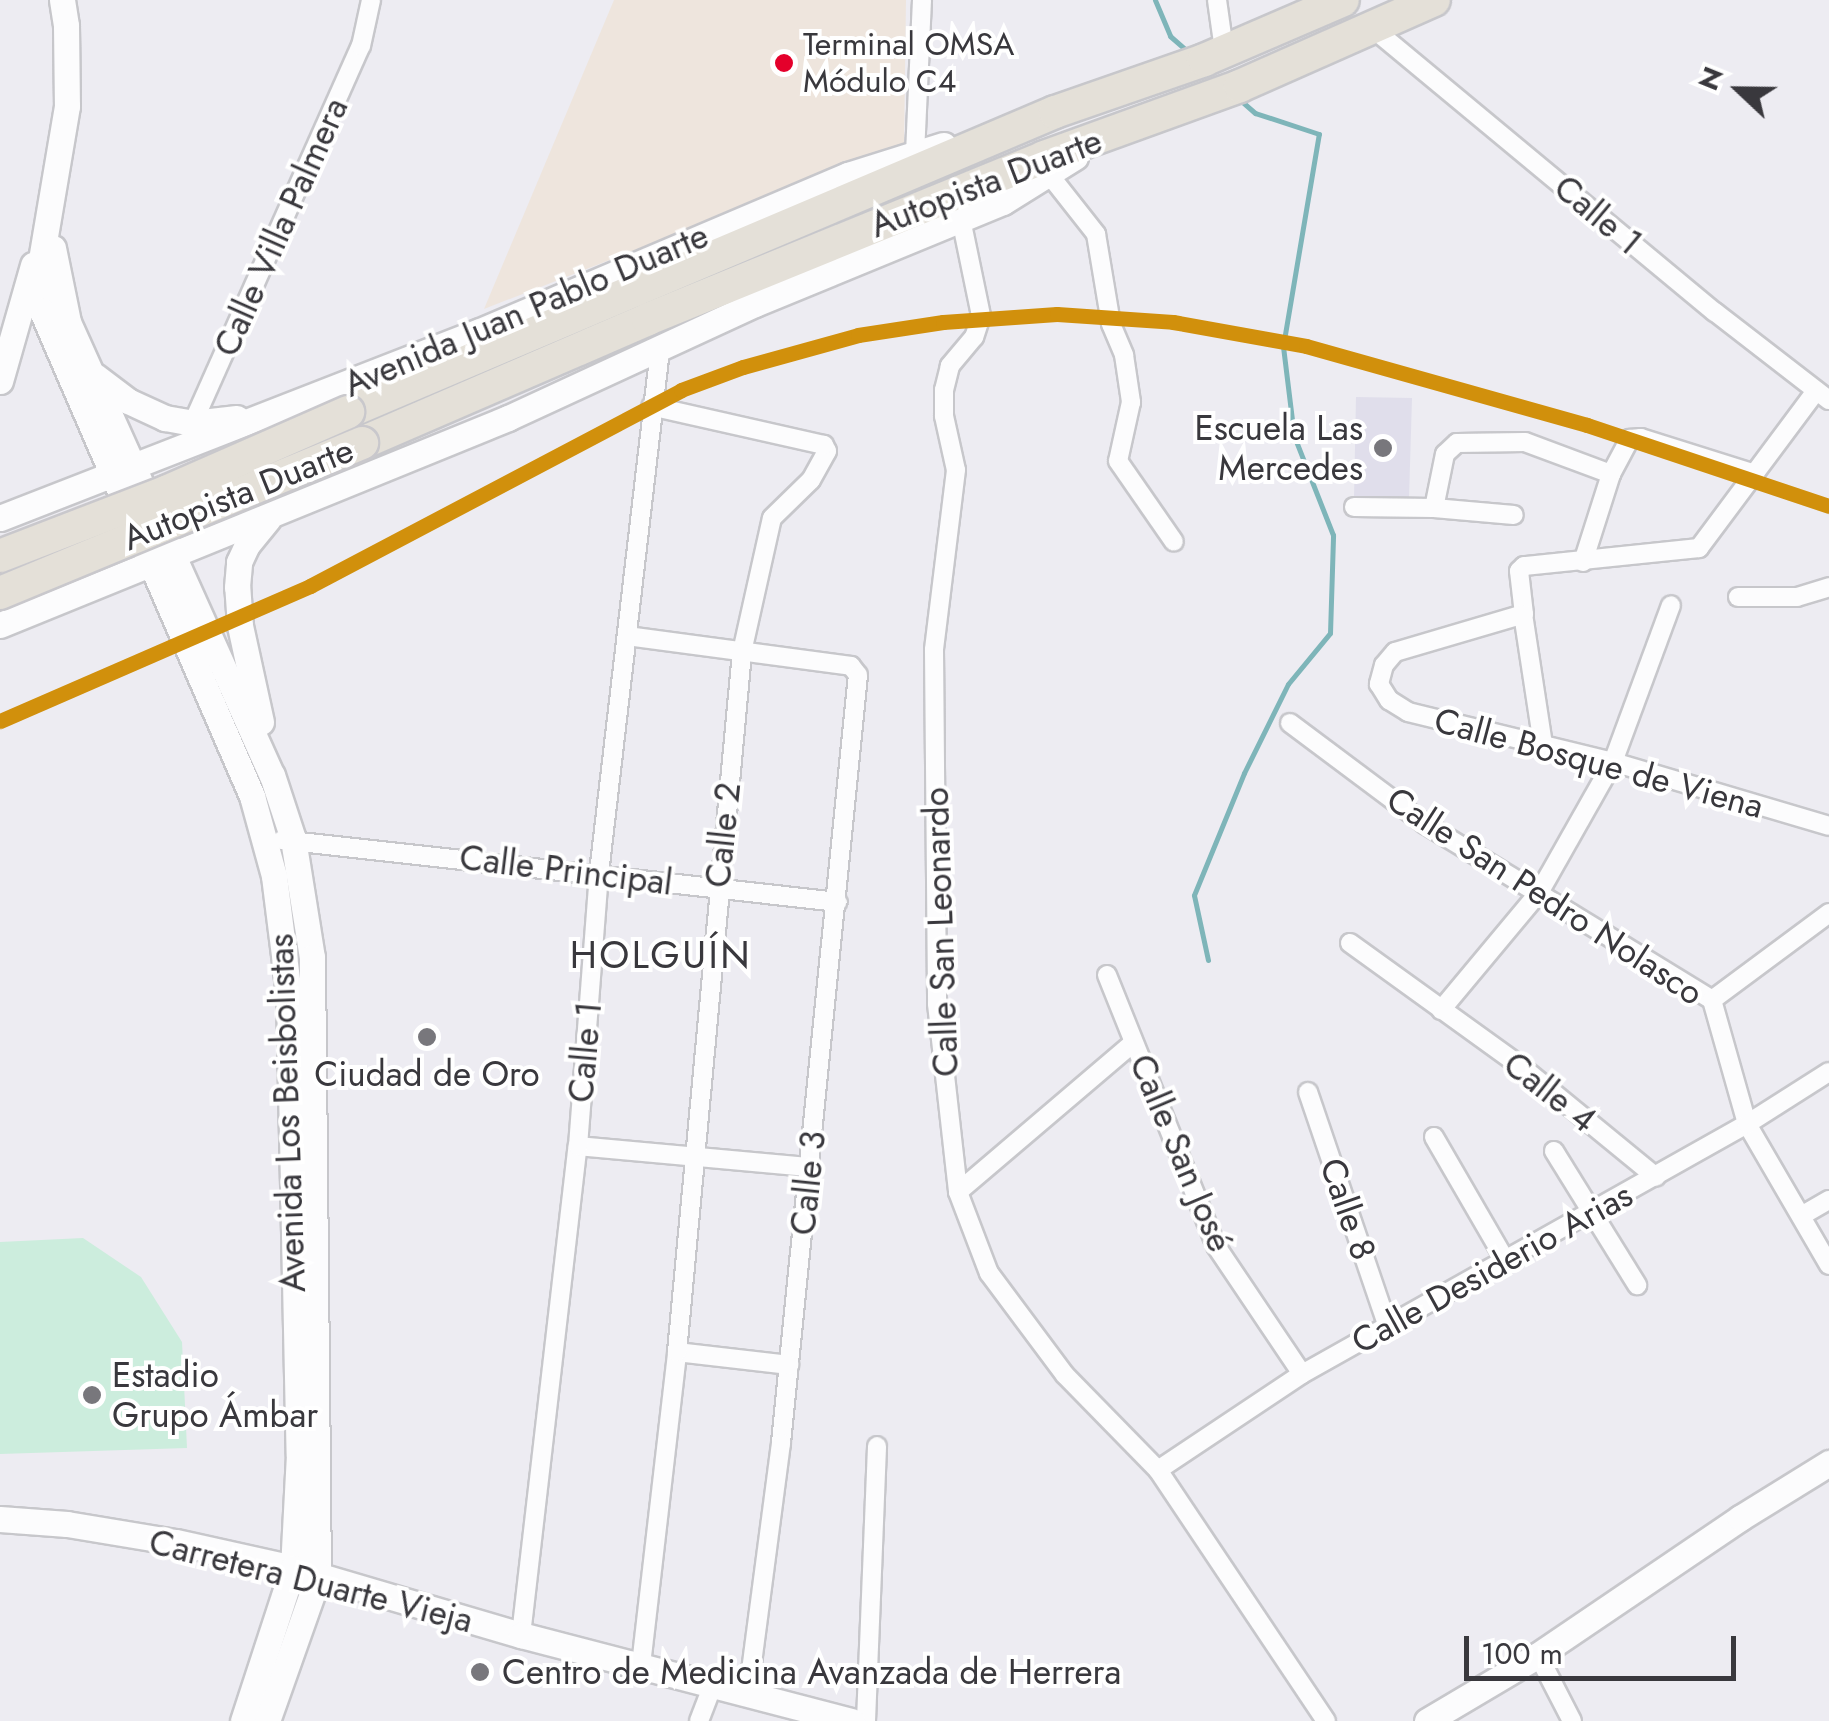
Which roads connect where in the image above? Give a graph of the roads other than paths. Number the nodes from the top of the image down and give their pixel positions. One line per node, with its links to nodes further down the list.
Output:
1 (62, 0): 14 (main road)
2 (370, 0): 21 (street, Calle Villa Palmera)
3 (922, 0): 11 (street)
4 (1217, 0): 8 (street)
5 (1343, 0): 8 (highway)
6 (1434, 0): 7 (highway)
7 (1370, 26): 10 (highway); 18 (street, Calle 1)
8 (1214, 55): 9 (highway, Autopista Duarte)
9 (1056, 112): 11 (main road, Avenida Juan Pablo Duarte); 33 (highway, Autopista Duarte, bridge)
10 (1118, 132): 12 (main road, Autopista Duarte); 37 (highway, Autopista Duarte, bridge)
11 (915, 154): 20 (main road, Avenida Juan Pablo Duarte)
12 (1048, 172): 13 (main road, Autopista Duarte); 31 (street)
13 (962, 219): 15 (main road, Autopista Duarte); 70 (street, Calle San Leonardo)
14 (48, 234): 16 (main road, Avenida Los Beisbolistas); 17 (main road); 23 (main road, Avenida Los Beisbolistas)
15 (660, 350): 19 (street, Calle 1); 28 (main road, Autopista Duarte)
16 (94, 375): 21 (main road); 23 (main road, Avenida Los Beisbolistas)
17 (0, 381)
18 (1822, 396): 25 (street)
19 (651, 406): 42 (street, Calle 1); 43 (street, Calle 2)
20 (282, 411): 21 (main road); 22 (main road, Avenida Juan Pablo Duarte)
21 (193, 423): 22 (street, Calle Villa Palmera)
22 (180, 450): 23 (main road, Avenida Juan Pablo Duarte)
23 (122, 472): 30 (main road, Avenida Juan Pablo Duarte); 32 (main road, Avenida Los Beisbolistas); 35 (main road, Avenida Los Beisbolistas)
24 (1610, 474): 25 (street); 27 (street); 34 (street)
25 (1756, 474): 34 (street)
26 (1354, 507): 27 (street)
27 (1434, 508): 29 (street)
28 (276, 512): 32 (main road); 47 (main road)
29 (1514, 515)
30 (0, 518)
31 (1174, 542)
32 (174, 554): 35 (main road); 47 (main road, Avenida Los Beisbolistas)
33 (0, 556)
34 (1583, 562): 40 (street)
35 (148, 564): 41 (main road, Autopista Duarte); 50 (main road, Avenida Los Beisbolistas)
36 (1829, 587): 38 (street)
37 (0, 592)
38 (1738, 597)
39 (1671, 606): 46 (street)
40 (1523, 614): 45 (street); 45 (street, Calle Bosque de Viena)
41 (0, 625)
42 (628, 636): 43 (street); 51 (street, Calle 1)
43 (742, 652): 52 (street, Calle 2); 54 (street, Calle 3)
44 (1290, 723): 53 (street, Calle San Pedro Nolasco)
45 (1544, 744): 46 (street, Calle Bosque de Viena)
46 (1613, 762): 48 (street, Calle Bosque de Viena); 53 (street)
47 (272, 775): 49 (main road, Avenida Los Beisbolistas)
48 (1829, 826)
49 (293, 839): 50 (street, Calle Principal); 51 (street, Calle Principal); 85 (main road, Avenida Los Beisbolistas)
50 (266, 842): 85 (main road, Avenida Los Beisbolistas)
51 (600, 873): 52 (street, Calle Principal); 65 (street, Calle 1)
52 (718, 888): 54 (street, Calle Principal); 67 (street, Calle 2)
53 (1540, 891): 58 (street, Calle San Pedro Nolasco); 59 (street)
54 (838, 902): 68 (street, Calle 3)
55 (1829, 913): 58 (street)
56 (1350, 944): 59 (street, Calle 4)
57 (1107, 974): 60 (street, Calle San José)
58 (1712, 1000): 63 (street, Calle San Pedro Nolasco)
59 (1441, 1010): 69 (street, Calle 4)
60 (1133, 1043): 70 (street); 80 (street, Calle San José)
61 (1829, 1072): 63 (street, Calle Desiderio Arias)
62 (1308, 1092): 77 (street, Calle 8)
63 (1748, 1124): 69 (street, Calle Desiderio Arias); 73 (street, Calle San Pedro Nolasco)
64 (1434, 1137): 74 (street)
65 (578, 1146): 67 (street); 86 (street, Calle 1)
66 (1554, 1151): 72 (street)
67 (694, 1157): 68 (street); 78 (street, Calle 2)
68 (810, 1167): 79 (street, Calle 3)
69 (1656, 1177): 72 (street, Calle Desiderio Arias)
70 (958, 1192): 83 (street, Calle San Leonardo)
71 (1829, 1200): 73 (street)
72 (1593, 1212): 74 (street, Calle Desiderio Arias); 76 (street)
73 (1801, 1216): 75 (street, Calle San Pedro Nolasco)
74 (1506, 1261): 77 (street, Calle Desiderio Arias)
75 (1829, 1265)
76 (1637, 1285)
77 (1388, 1327): 80 (street, Calle Desiderio Arias)
78 (677, 1352): 79 (street); 88 (street, Calle 2)
79 (789, 1364): 90 (street, Calle 3)
80 (1302, 1374): 83 (street, Calle Desiderio Arias)
81 (877, 1446): 95 (street)
82 (1829, 1463): 87 (main road)
83 (1158, 1470): 96 (street, Calle San Leonardo)
84 (0, 1520): 85 (main road, Carretera Duarte Vieja)
85 (306, 1572): 86 (main road, Carretera Duarte Vieja); 91 (main road, Avenida Los Beisbolistas); 92 (main road, Avenida Los Beisbolistas)
86 (521, 1635): 88 (main road, Carretera Duarte Vieja)
87 (1538, 1654): 97 (main road); 98 (street)
88 (640, 1665): 89 (main road, Carretera Duarte Vieja)
89 (713, 1685): 90 (main road, Carretera Duarte Vieja); 93 (street)
90 (748, 1695): 94 (main road, Carretera Duarte Vieja)
91 (244, 1721)
92 (266, 1721)
93 (699, 1721)
94 (852, 1721)
95 (866, 1721)
96 (1326, 1721)
97 (1427, 1721)
98 (1572, 1721)

